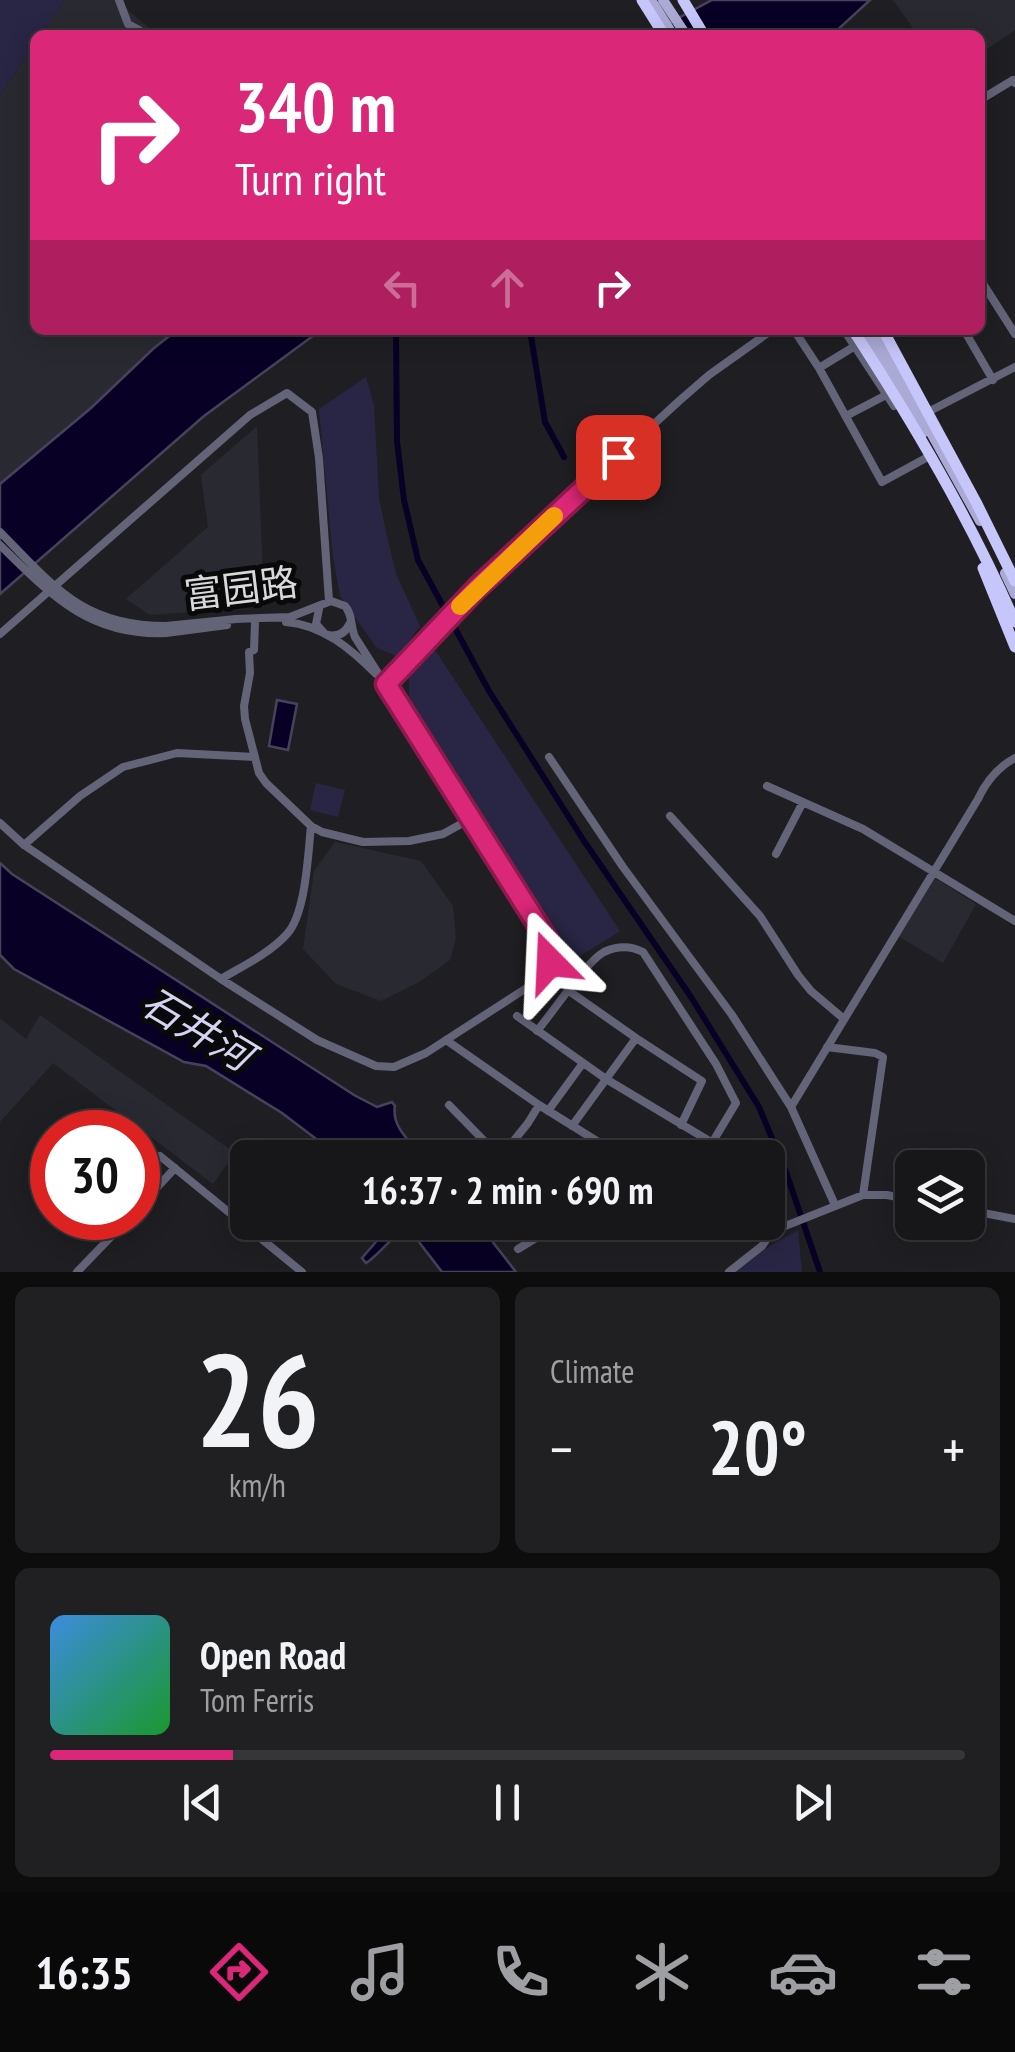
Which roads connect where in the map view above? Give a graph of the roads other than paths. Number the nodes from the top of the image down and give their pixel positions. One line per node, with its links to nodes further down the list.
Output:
1 (119, 0): 6 (street)
2 (642, 0): 7 (highway)
3 (651, 0): 8 (main road)
4 (663, 0): 9 (main road)
5 (683, 0): 10 (highway)
6 (140, 30)
7 (661, 30)
8 (670, 30)
9 (683, 30)
10 (701, 30)
11 (1015, 84): 12 (street)
12 (985, 97)
13 (985, 287): 14 (street)
14 (1015, 334)
15 (765, 335): 55 (street)
16 (797, 335): 26 (street)
17 (847, 335): 24 (street)
18 (856, 335): 37 (highway, bridge)
19 (865, 335): 28 (main road)
20 (877, 335): 29 (main road)
21 (889, 335): 29 (main road)
22 (890, 335): 43 (highway, bridge)
23 (967, 335): 27 (street)
24 (855, 346): 26 (street); 28 (street)
25 (1015, 366): 27 (street)
26 (819, 368): 30 (street)
27 (993, 380): 29 (street)
28 (892, 389): 30 (street); 31 (main road); 32 (main road)
29 (926, 413): 33 (main road); 35 (main road)
30 (846, 416): 34 (street)
31 (912, 434): 32 (main road); 34 (main road)
32 (928, 442): 40 (main road)
33 (943, 453): 35 (main road); 37 (main road)
34 (926, 458): 40 (main road)
35 (961, 465): 36 (main road)
36 (985, 509): 37 (main road); 42 (main road)
37 (976, 527): 44 (main road); 48 (highway, bridge); 54 (highway, bridge)
38 (0, 532): 50 (street, bridge)
39 (0, 545): 50 (street, bridge)
40 (988, 563): 41 (street); 46 (main road); 53 (main road)
41 (972, 570)
42 (1015, 570)
43 (1015, 582)
44 (1015, 594)
45 (326, 603): 49 (street); 50 (street, 富园路); 51 (street); 52 (street)
46 (1015, 611)
47 (255, 622): 50 (street, 富园路); 52 (street, 富园路); 56 (street)
48 (1015, 622)
49 (350, 624): 52 (street); 55 (street)
50 (166, 629)
51 (0, 634)
52 (326, 634): 55 (street, 富园路)
53 (1015, 636)
54 (1015, 647)
55 (386, 684): 62 (street)
56 (255, 756): 64 (street); 65 (street)
57 (550, 757): 83 (street)
58 (1015, 758): 67 (street)
59 (768, 786): 60 (street)
60 (803, 802): 66 (street); 67 (street)
61 (670, 816): 72 (street)
62 (470, 819): 64 (street); 75 (street)
63 (0, 823): 65 (street)
64 (312, 826): 69 (street)
65 (24, 845): 69 (street)
66 (776, 854)
67 (932, 872): 68 (street); 72 (street)
68 (1015, 921)
69 (221, 978): 75 (street)
70 (569, 992): 73 (street); 74 (street); 78 (street)
71 (517, 1016): 73 (street)
72 (844, 1019): 76 (street)
73 (537, 1031): 77 (street)
74 (636, 1038): 79 (street); 80 (street)
75 (446, 1040): 82 (street)
76 (827, 1047): 83 (street); 95 (street)
77 (583, 1063): 79 (street); 84 (street)
78 (720, 1071): 80 (street); 91 (street)
79 (606, 1079): 85 (street); 86 (street)
80 (702, 1082): 85 (street)
81 (449, 1105): 87 (street)
82 (539, 1106): 84 (street); 88 (street)
83 (791, 1107): 97 (street)
84 (548, 1111): 86 (street)
85 (681, 1125): 90 (street)
86 (572, 1126): 89 (street)
87 (483, 1140)
88 (514, 1140)
89 (595, 1140)
90 (707, 1140)
91 (712, 1140)
92 (160, 1156): 93 (street)
93 (174, 1168): 94 (street); 106 (street)
94 (160, 1184)
95 (863, 1195): 96 (street); 97 (street)
96 (895, 1197)
97 (835, 1205): 100 (street)
98 (985, 1213): 99 (street)
99 (1015, 1218)
100 (785, 1226)
101 (108, 1240): 105 (street)
102 (533, 1240): 104 (street)
103 (766, 1240): 107 (street)
104 (518, 1249)
105 (78, 1272)
106 (302, 1272)
107 (729, 1272)

